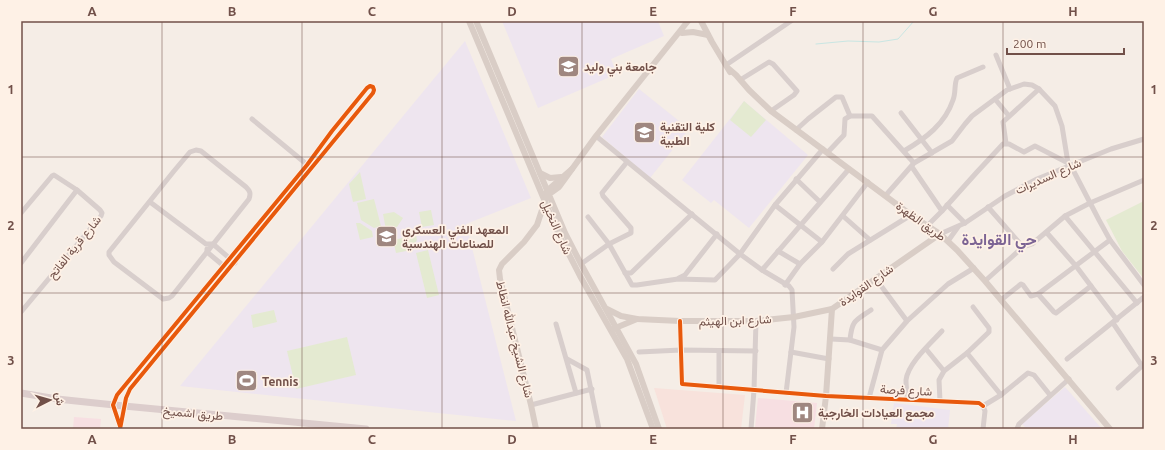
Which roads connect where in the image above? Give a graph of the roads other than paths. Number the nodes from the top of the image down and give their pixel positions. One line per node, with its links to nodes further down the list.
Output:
1 (469, 21): 45 (main road, شارع النخيل)
2 (476, 21): 38 (main road, شارع النخيل)
3 (694, 21): 7 (main road)
4 (701, 21): 8 (main road, طريق الظهرة)
5 (791, 21): 11 (street)
6 (687, 22): 9 (main road)
7 (682, 33): 8 (main road); 9 (main road)
8 (708, 35): 11 (main road, طريق الظهرة)
9 (675, 38): 25 (main road)
10 (996, 56): 14 (street)
11 (727, 67): 13 (main road, طريق الظهرة); 17 (main road, طريق الظهرة)
12 (982, 67): 27 (street)
13 (740, 80): 17 (main road, طريق الظهرة); 17 (street)
14 (1010, 88): 15 (street); 16 (street)
15 (1039, 89): 20 (street); 33 (street)
16 (995, 99): 20 (street); 31 (street)
17 (771, 111): 22 (main road, طريق الظهرة)
18 (901, 113): 27 (street)
19 (850, 116): 22 (street); 29 (street); 30 (street)
20 (1009, 116): 28 (street)
21 (252, 119): 35 (street)
22 (796, 130): 29 (main road, طريق الظهرة)
23 (332, 131): 24 (street); 24 (street); 35 (street)
24 (338, 135): 35 (street)
25 (596, 136): 32 (street); 37 (main road)
26 (1144, 139): 33 (street, شارع السديرات)
27 (922, 140): 30 (street); 31 (street)
28 (1006, 143): 33 (street); 52 (street)
29 (825, 151): 36 (main road, طريق الظهرة); 40 (street)
30 (904, 151): 34 (street)
31 (932, 153): 34 (street)
32 (627, 162): 57 (street); 75 (street)
33 (1070, 164): 50 (street); 53 (street, شارع السديرات)
34 (913, 165): 46 (street); 55 (street)
35 (309, 167): 81 (street); 83 (street)
36 (849, 168): 42 (main road, طريق الظهرة); 49 (street)
37 (572, 169): 39 (main road); 43 (main road)
38 (540, 173): 39 (main road); 45 (main road, شارع النخيل)
39 (562, 177): 45 (main road)
40 (796, 179): 49 (street); 51 (street)
41 (1144, 180): 50 (street)
42 (868, 182): 46 (main road, طريق الظهرة); 59 (street)
43 (557, 189): 45 (main road); 54 (main road)
44 (76, 190): 56 (street, شارع قرية الفاتح); 82 (street); 107 (street, شارع قرية الفاتح)
45 (544, 193): 47 (main road, شارع النخيل); 54 (main road, شارع النخيل)
46 (886, 196): 58 (main road, طريق الظهرة)
47 (545, 201): 115 (main road, شارع النخيل); 148 (main road, شارع الشيخ عبدالله انطاط)
48 (150, 202): 73 (street); 74 (street); 78 (street)
49 (820, 202): 63 (street)
50 (1090, 203): 60 (street); 70 (street)
51 (776, 205): 63 (street); 80 (street)
52 (947, 205): 55 (street); 62 (street)
53 (988, 207): 62 (street, شارع السديرات); 76 (street)
54 (554, 209): 84 (main road, شارع النخيل)
55 (942, 211): 64 (street)
56 (21, 213)
57 (692, 214): 67 (street); 92 (street)
58 (911, 214): 64 (main road, طريق الظهرة); 69 (street)
59 (843, 216): 69 (street); 72 (street)
60 (1065, 216): 66 (street); 79 (street)
61 (588, 217): 75 (street)
62 (965, 223): 65 (street, شارع السديرات)
63 (800, 225): 72 (street); 77 (street)
64 (928, 225): 68 (main road, طريق الظهرة)
65 (958, 226): 68 (street, شارع السديرات); 71 (street)
66 (1047, 233): 76 (street); 87 (street)
67 (717, 234): 80 (street); 93 (street)
68 (940, 234): 71 (main road, طريق الظهرة); 94 (main road, شارع القوايدة)
69 (870, 240): 89 (street)
70 (1110, 240): 79 (street); 97 (street)
71 (948, 241): 88 (main road, طريق الظهرة)
72 (822, 242): 85 (street)
73 (206, 244): 74 (street); 78 (street)
74 (213, 244): 78 (street); 81 (street)
75 (609, 244): 84 (street); 92 (street)
76 (1024, 247): 95 (street)
77 (778, 251): 85 (street); 91 (street)
78 (207, 252): 86 (street)
79 (1094, 252): 87 (street); 102 (street)
80 (740, 254): 91 (street); 93 (street)
81 (229, 258): 83 (street); 86 (street)
82 (21, 263)
83 (235, 263): 90 (street)
84 (581, 264): 104 (main road, شارع النخيل)
85 (800, 264): 96 (street)
86 (223, 266): 90 (street); 147 (street)
87 (1076, 266): 98 (street); 99 (street)
88 (974, 268): 95 (main road, طريق الظهرة); 112 (street)
89 (833, 269)
90 (228, 270): 149 (street)
91 (762, 270): 96 (street)
92 (625, 273): 93 (street)
93 (678, 279)
94 (876, 279): 105 (main road, شارع القوايدة); 112 (street)
95 (985, 281): 101 (main road, طريق الظهرة)
96 (786, 285): 108 (street)
97 (1144, 285)
98 (1090, 286): 99 (street); 113 (street)
99 (1038, 294): 101 (street)
100 (1144, 297): 102 (street)
101 (1001, 300): 133 (main road, طريق الظهرة)
102 (1137, 303): 113 (street)
103 (973, 307): 127 (street)
104 (605, 308): 109 (main road); 115 (main road, شارع النخيل)
105 (832, 309): 108 (main road, شارع ابن الهيثم); 117 (main road, شارع القوايدة)
106 (871, 310): 119 (street)
107 (21, 312)
108 (794, 317): 111 (main road, شارع ابن الهيثم); 126 (street)
109 (631, 319): 110 (main road, شارع ابن الهيثم); 115 (main road); 118 (main road)
110 (680, 321): 111 (main road, شارع ابن الهيثم); 121 (street)
111 (756, 321): 124 (street)
112 (907, 321): 122 (street)
113 (1115, 321): 130 (street); 131 (street)
114 (556, 324): 128 (street)
115 (612, 326): 118 (main road, شارع النخيل); 156 (main road, شارع النخيل)
116 (942, 331): 120 (street)
117 (831, 338): 119 (street); 129 (main road, شارع القوايدة)
118 (623, 339): 157 (main road, شارع النخيل)
119 (850, 340): 122 (street)
120 (926, 349): 132 (street); 145 (street)
121 (681, 350): 123 (street); 125 (street); 134 (street, شارع فرصة)
122 (882, 350): 144 (street)
123 (719, 351): 124 (street); 134 (street)
124 (756, 351): 137 (street)
125 (639, 352)
126 (791, 352): 129 (street); 140 (street)
127 (967, 353): 132 (street); 141 (street)
128 (567, 359): 136 (street); 139 (street)
129 (829, 359): 143 (main road, شارع القوايدة)
130 (1067, 359)
131 (1143, 365): 135 (street)
132 (944, 371): 146 (street)
133 (1069, 379): 142 (street); 162 (main road, طريق الظهرة)
134 (719, 387): 137 (street, شارع فرصة)
135 (1118, 388)
136 (592, 390): 139 (street); 155 (street)
137 (754, 390): 140 (street, شارع فرصة); 158 (street)
138 (21, 393): 147 (highway, طريق اشميخ)
139 (576, 393): 148 (street)
140 (786, 393): 143 (street, شارع فرصة)
141 (1001, 395): 142 (street); 150 (street)
142 (1050, 395): 161 (street)
143 (826, 396): 144 (street, شارع فرصة); 159 (main road, شارع القوايدة)
144 (869, 398): 145 (street, شارع فرصة)
145 (907, 399): 146 (street, شارع فرصة)
146 (940, 401): 150 (street, شارع فرصة)
147 (113, 405): 149 (highway, طريق اشميخ); 152 (street)
148 (532, 405): 154 (main road, شارع الشيخ عبدالله انطاط)
149 (124, 406): 151 (highway, طريق اشميخ); 152 (street)
150 (983, 406): 160 (street)
151 (327, 427): 153 (highway, طريق اشميخ)
152 (120, 428)
153 (366, 429)
154 (536, 429)
155 (599, 429)
156 (653, 429)
157 (659, 429)
158 (751, 429)
159 (822, 429)
160 (983, 429)
161 (1017, 429)
162 (1110, 429)

